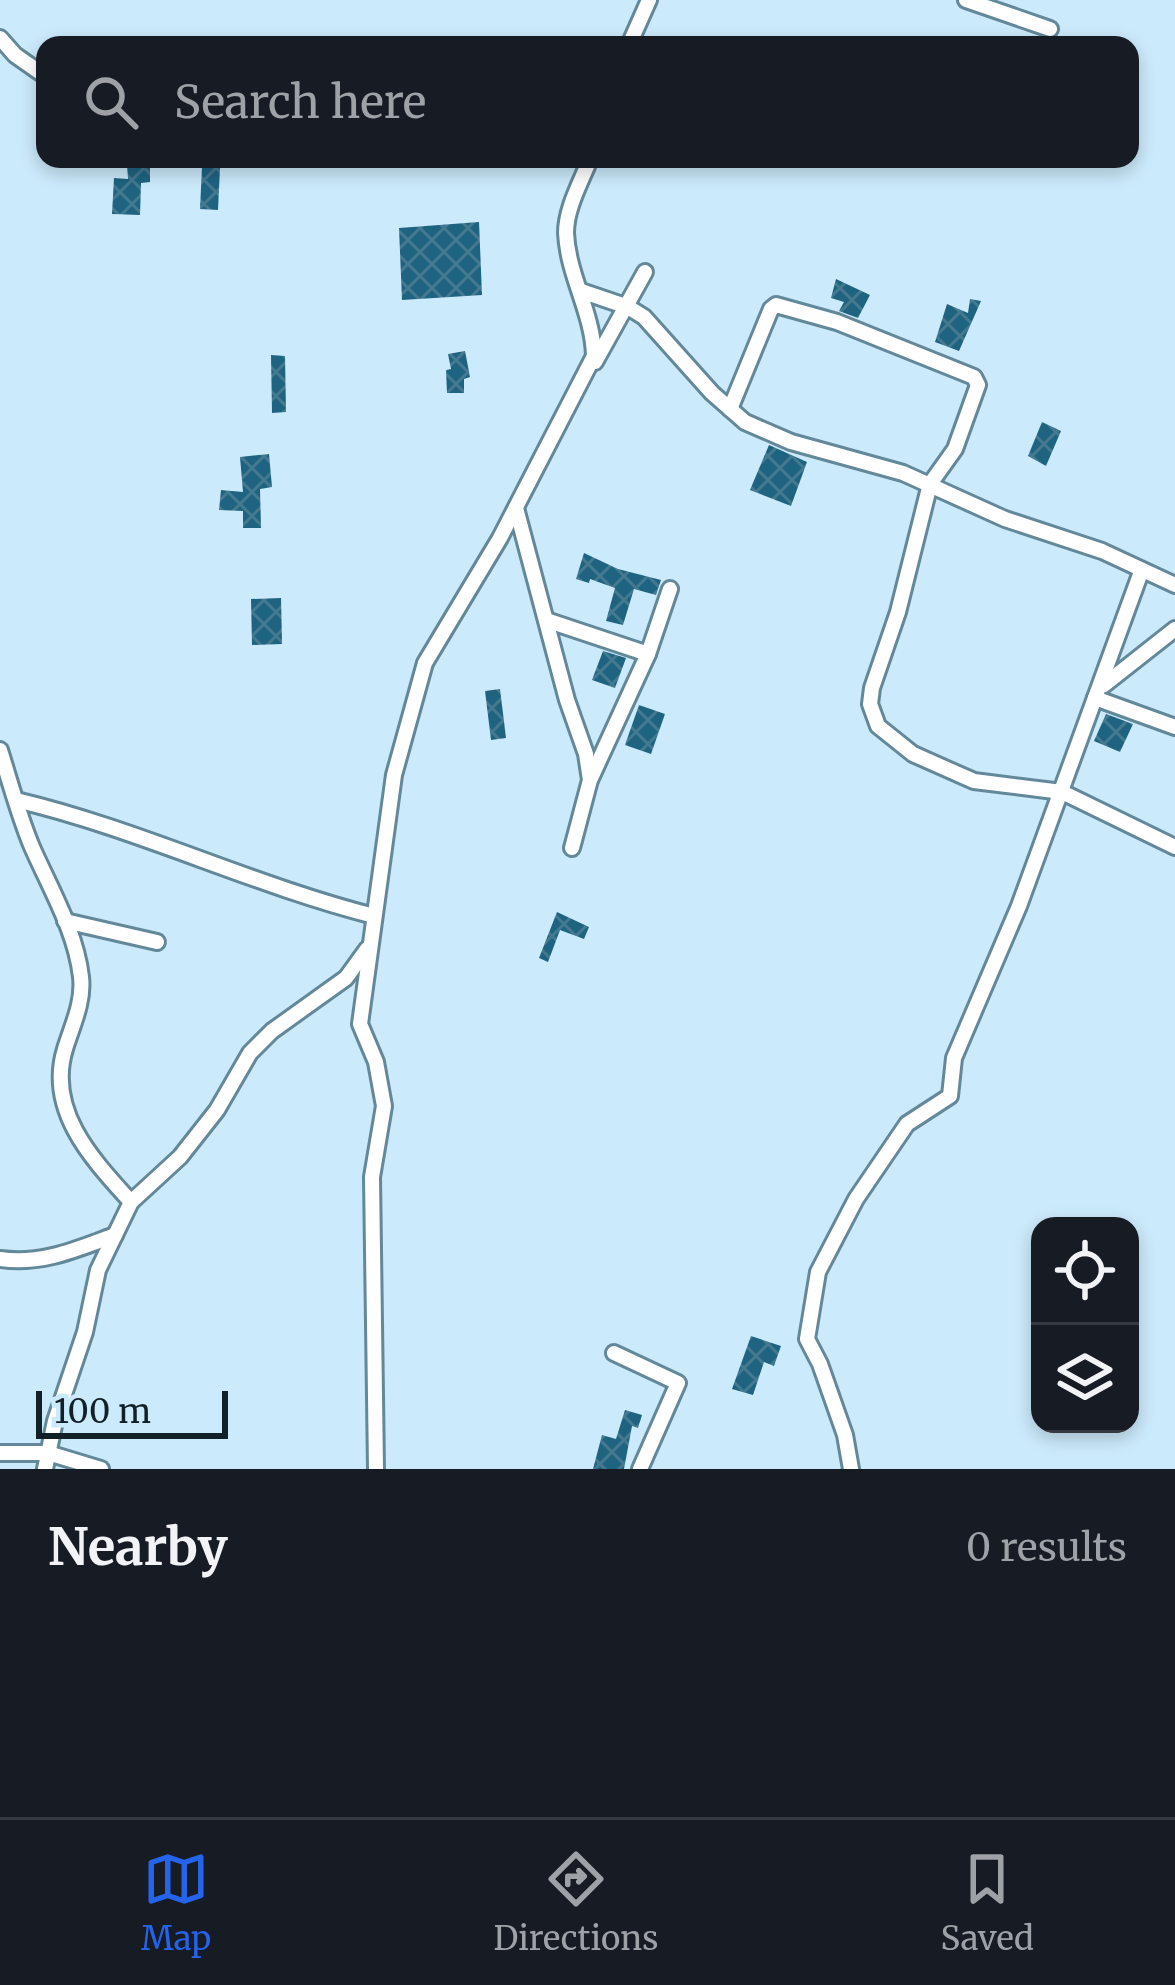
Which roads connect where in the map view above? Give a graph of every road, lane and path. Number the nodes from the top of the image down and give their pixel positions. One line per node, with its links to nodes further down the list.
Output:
1 (649, 0): 4 (street)
2 (966, 0): 3 (street)
3 (1050, 29)
4 (633, 36)
5 (0, 38): 6 (street)
6 (8, 55): 7 (street)
7 (36, 71)
8 (586, 168): 10 (street)
9 (646, 272): 11 (street)
10 (581, 291): 11 (street); 12 (street)
11 (628, 307): 12 (street); 13 (street)
12 (587, 376): 15 (street)
13 (730, 410): 14 (street); 14 (street)
14 (930, 484): 16 (street); 26 (street)
15 (516, 508): 19 (street); 30 (street)
16 (1141, 572): 17 (street); 22 (street)
17 (1175, 585)
18 (670, 590): 21 (street)
19 (546, 620): 21 (street); 25 (street)
20 (1175, 629): 22 (street)
21 (648, 654): 25 (street)
22 (1098, 692): 23 (street); 26 (street)
23 (1175, 727)
24 (0, 750): 27 (street)
25 (590, 780): 29 (street)
26 (1062, 792): 28 (street); 44 (street)
27 (16, 800): 30 (street); 31 (street)
28 (1175, 847)
29 (572, 848)
30 (374, 916): 33 (street)
31 (64, 921): 32 (street); 34 (street)
32 (157, 942)
33 (370, 945): 34 (street); 42 (street)
34 (131, 1202): 35 (street)
35 (115, 1235): 36 (street); 39 (street)
36 (0, 1259)
37 (614, 1354): 43 (street)
38 (0, 1453): 39 (street)
39 (48, 1453): 40 (street); 41 (street)
40 (45, 1469)
41 (101, 1469)
42 (376, 1469)
43 (640, 1469)
44 (850, 1469)

